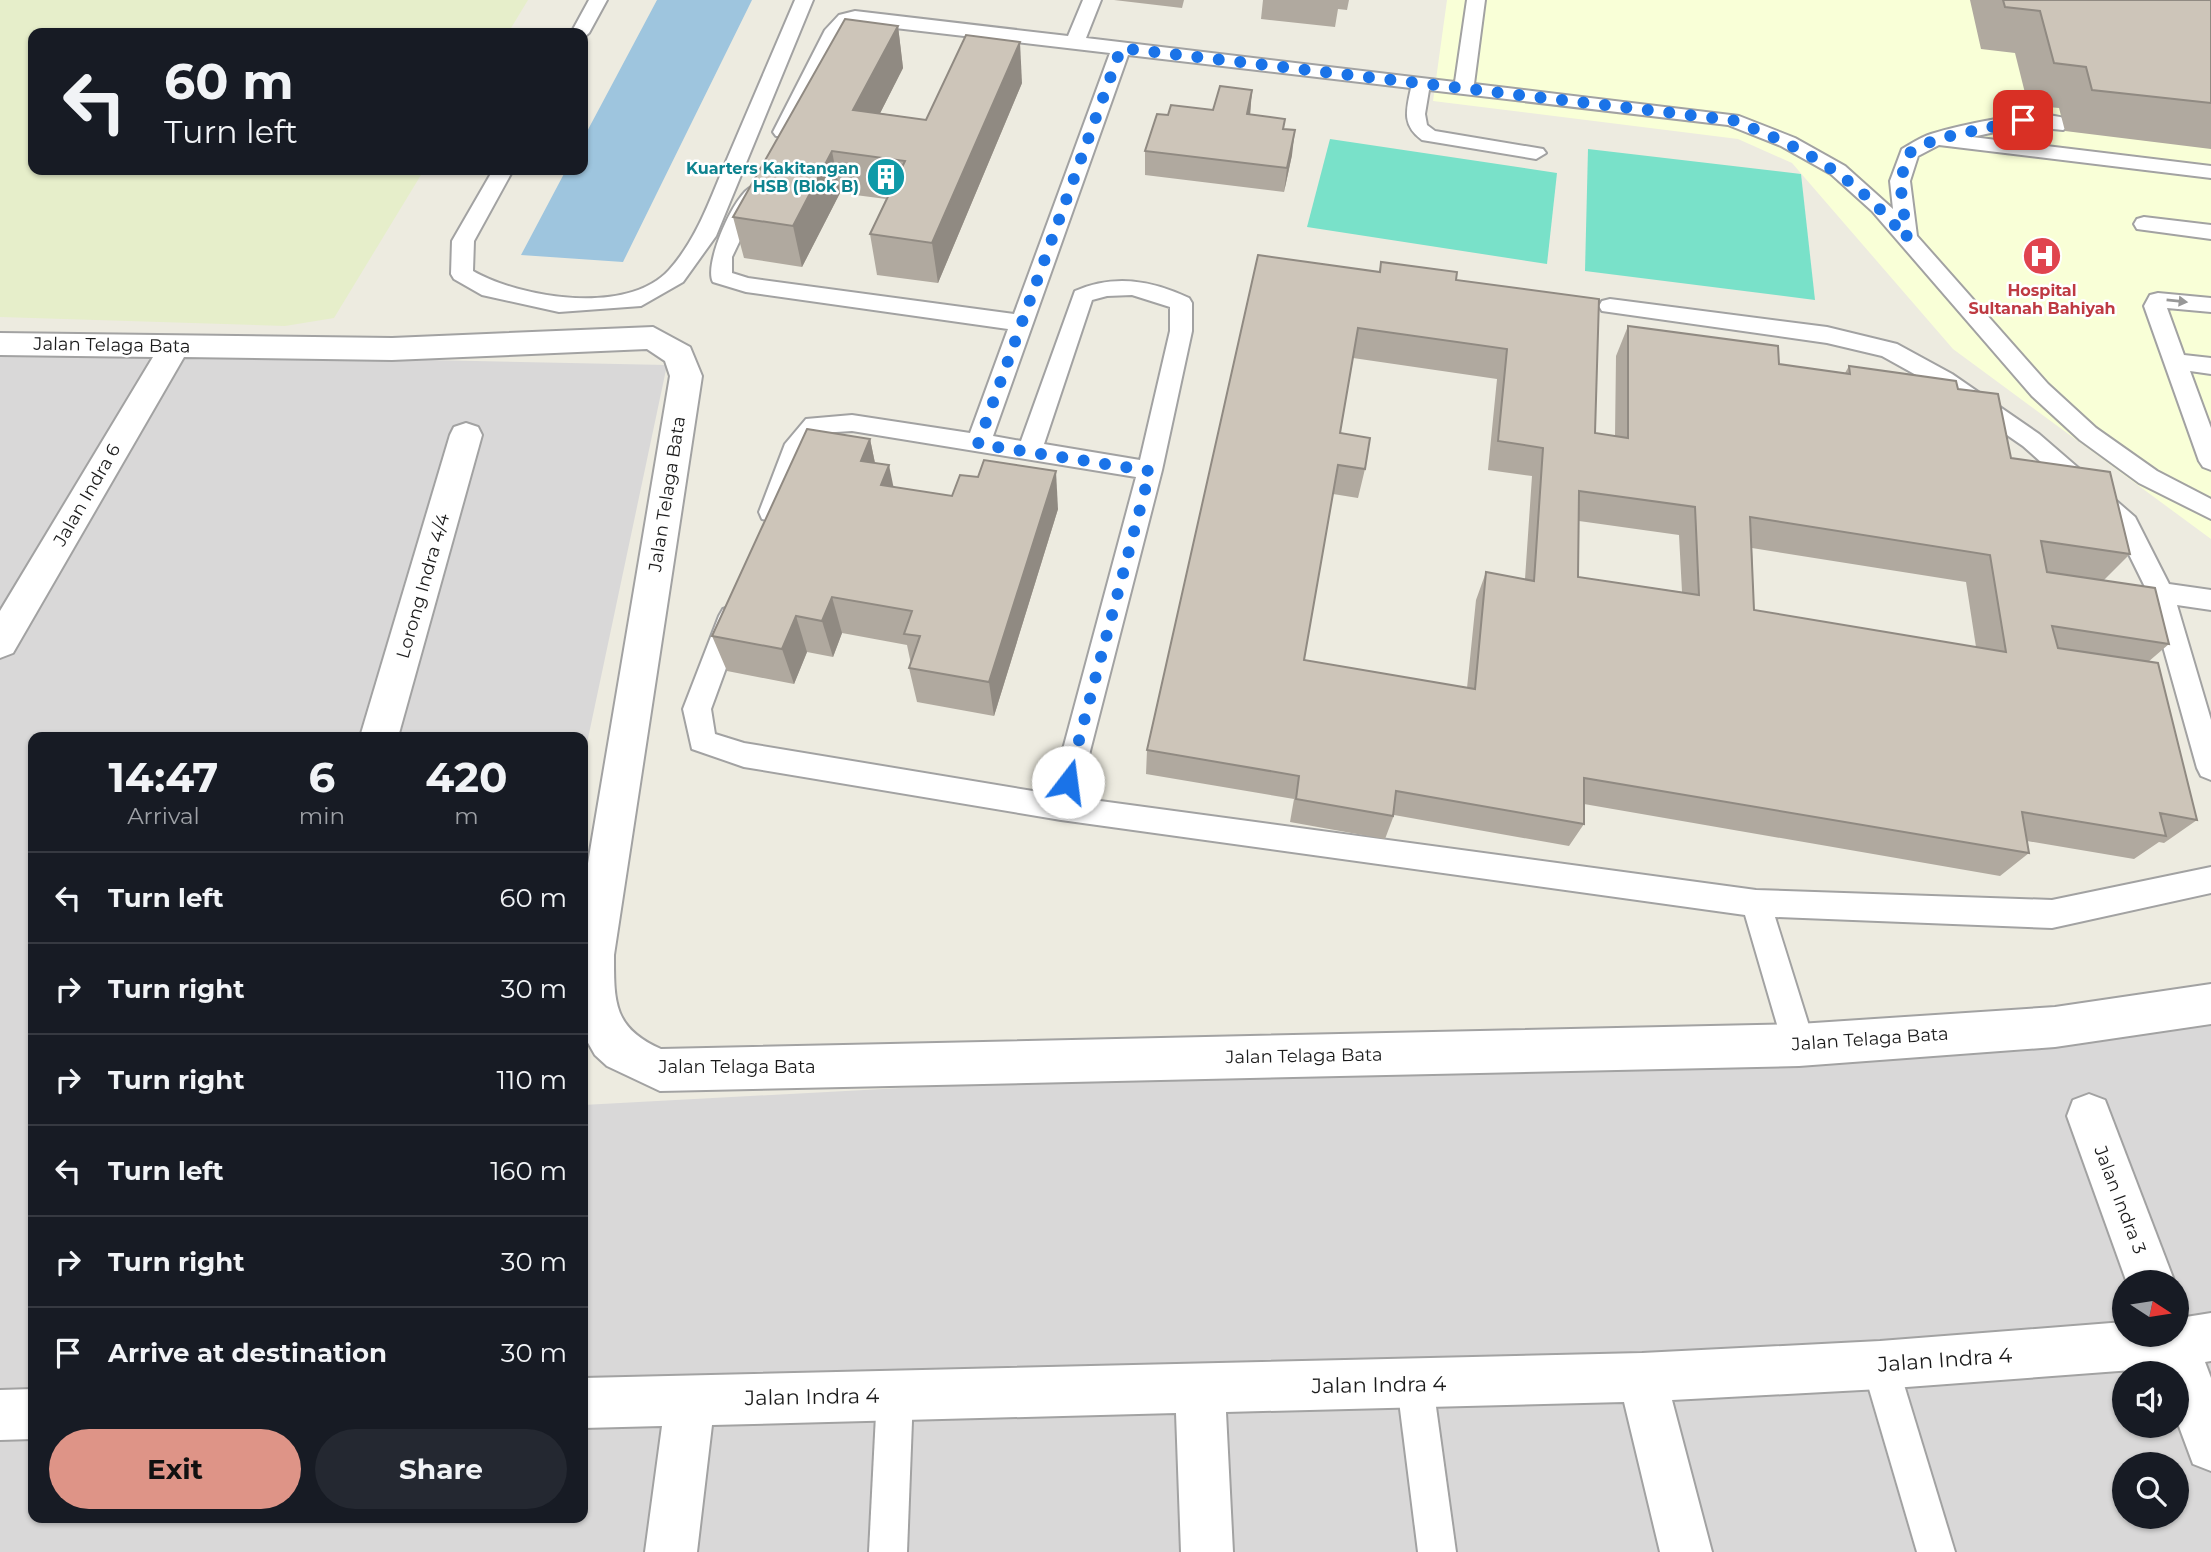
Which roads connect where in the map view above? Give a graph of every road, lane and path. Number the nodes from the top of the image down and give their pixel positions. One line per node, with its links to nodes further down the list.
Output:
1 (598, 0): 5 (lane)
2 (804, 0): 16 (lane)
3 (1092, 0): 6 (lane)
4 (1476, 0): 9 (lane)
5 (583, 28)
6 (1075, 42): 7 (lane); 12 (lane)
7 (1121, 48): 8 (lane); 22 (lane)
8 (1421, 84): 9 (lane); 13 (lane)
9 (1464, 89): 19 (lane)
10 (2063, 124): 11 (lane)
11 (1936, 139): 14 (lane); 19 (lane)
12 (775, 150)
13 (1536, 153)
14 (2211, 172)
15 (762, 173): 22 (lane)
16 (500, 175)
17 (2144, 223): 18 (lane)
18 (2211, 232)
19 (1907, 239): 32 (lane)
20 (2211, 305): 25 (lane, one-way to 20)
21 (1610, 306): 34 (lane)
22 (1021, 323): 28 (lane)
23 (0, 344): 24 (street, Jalan Telaga Bata)
24 (175, 346): 37 (street, Jalan Indra 6); 45 (street, Jalan Telaga Bata)
25 (2173, 361): 26 (lane); 30 (lane)
26 (2211, 366)
27 (466, 435): 39 (street, Lorong Indra 4/4)
28 (978, 444): 29 (lane); 33 (lane)
29 (1029, 452): 31 (lane); 31 (lane)
30 (2211, 461)
31 (1150, 471): 41 (lane)
32 (2211, 510)
33 (764, 533)
34 (2161, 593): 36 (lane); 38 (lane)
35 (740, 596): 41 (lane)
36 (2211, 600)
37 (0, 643)
38 (2202, 701): 40 (lane)
39 (380, 732)
40 (2211, 768)
41 (1061, 808): 43 (lane)
42 (2211, 880): 43 (lane)
43 (1756, 903): 45 (lane)
44 (2211, 1004): 45 (street, Jalan Telaga Bata)
45 (1799, 1045)
46 (2089, 1116): 47 (street, Jalan Indra 3)
47 (2146, 1270)
48 (2112, 1344): 50 (street, Jalan Indra 4)
49 (2187, 1348): 59 (street)
50 (1880, 1365): 51 (street, Jalan Indra 4); 65 (lane)
51 (1642, 1377): 52 (street, Jalan Indra 4); 64 (street)
52 (1415, 1385): 53 (street, Jalan Indra 4); 63 (lane)
53 (1200, 1387): 54 (street, Jalan Indra 4); 62 (street)
54 (895, 1395): 55 (street, Jalan Indra 4); 61 (lane)
55 (690, 1401): 56 (street, Jalan Indra 4); 60 (street)
56 (588, 1403)
57 (28, 1414): 58 (street)
58 (0, 1415)
59 (2211, 1446)
60 (671, 1552)
61 (888, 1552)
62 (1207, 1552)
63 (1437, 1552)
64 (1686, 1552)
65 (1936, 1552)

